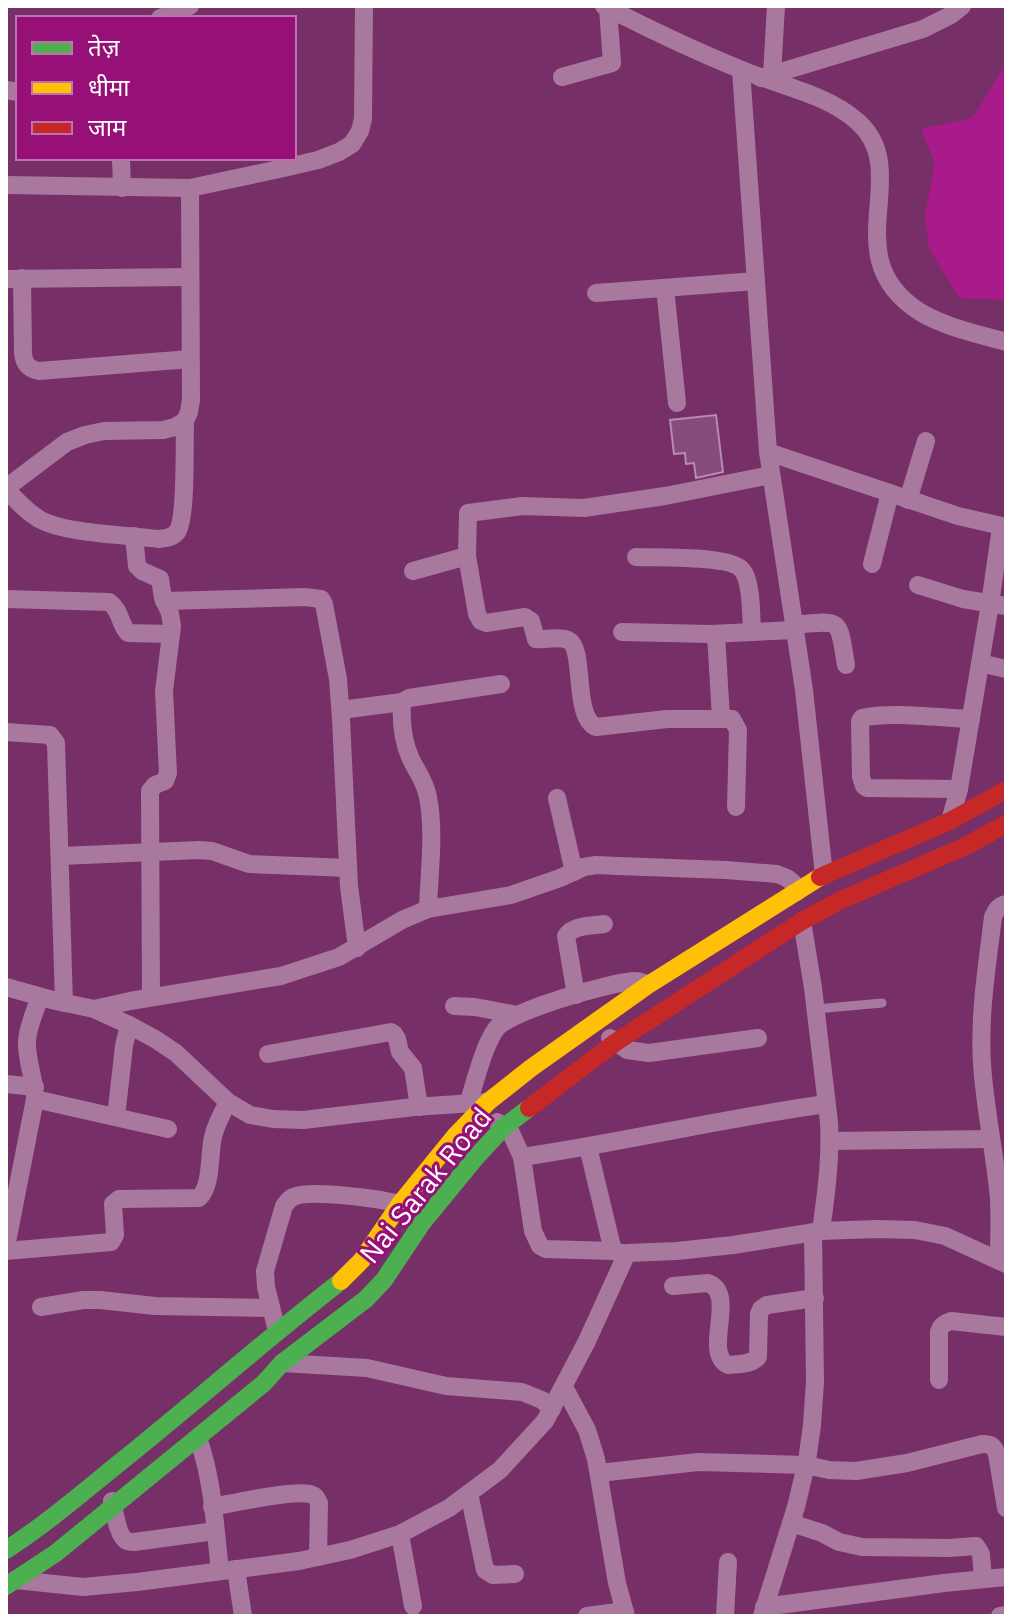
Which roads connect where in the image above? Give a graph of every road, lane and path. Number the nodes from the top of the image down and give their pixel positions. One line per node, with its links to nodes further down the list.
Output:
1 (190, 6): 7 (street)
2 (364, 6): 14 (street)
3 (776, 6): 9 (street)
4 (962, 6): 6 (street)
5 (606, 7): 8 (street); 10 (street)
6 (934, 15): 9 (street)
7 (165, 16)
8 (741, 70): 9 (street); 17 (street)
9 (767, 76): 20 (street)
10 (562, 77)
11 (121, 160): 13 (street)
12 (6, 185): 13 (street)
13 (122, 188): 14 (street)
14 (190, 188): 15 (street)
15 (190, 277): 16 (street); 21 (street)
16 (14, 279): 21 (street)
17 (756, 281): 18 (street); 25 (street)
18 (665, 288): 19 (street); 22 (street)
19 (596, 293)
20 (1006, 342)
21 (190, 359): 23 (street)
22 (677, 403)
23 (185, 421): 27 (street); 30 (street)
24 (926, 441): 28 (street)
25 (768, 452): 26 (street); 28 (street)
26 (771, 475): 31 (street); 39 (street)
27 (6, 489): 30 (street)
28 (899, 496): 29 (street); 33 (street)
29 (1003, 527): 38 (street)
30 (134, 536): 37 (street)
31 (467, 556): 34 (street); 50 (street)
32 (636, 557): 41 (street)
33 (872, 564)
34 (413, 571)
35 (918, 585): 38 (street)
36 (6, 599): 42 (street)
37 (164, 601): 42 (street); 49 (street)
38 (998, 605): 44 (street)
39 (795, 627): 41 (street); 45 (street); 63 (street)
40 (622, 632): 43 (street)
41 (752, 632): 43 (street)
42 (171, 634): 59 (street)
43 (716, 634): 50 (street)
44 (980, 663): 46 (street); 51 (street)
45 (846, 665)
46 (1006, 669)
47 (501, 684): 48 (street)
48 (402, 702): 49 (street); 66 (street)
49 (341, 710): 61 (street)
50 (721, 718): 56 (street)
51 (971, 719): 53 (street); 53 (street)
52 (6, 732): 60 (street)
53 (959, 789): 57 (street)
54 (1006, 790): 57 (main road, Nai Sarak Road)
55 (557, 798): 62 (street)
56 (736, 807)
57 (950, 821): 63 (main road, Nai Sarak Road)
58 (1006, 824): 67 (main road, Nai Sarak Road)
59 (151, 851): 60 (street); 61 (street); 74 (street)
60 (61, 856): 75 (street)
61 (348, 868): 69 (street)
62 (574, 872): 64 (street); 66 (street)
63 (824, 875): 64 (main road, Nai Sarak Road)
64 (797, 892): 70 (main road, Nai Sarak Road)
65 (1006, 904): 95 (street)
66 (428, 909): 69 (street)
67 (802, 921): 79 (street); 84 (main road, Nai Sarak Road)
68 (604, 924): 72 (street)
69 (357, 948): 74 (street)
70 (648, 985): 72 (street); 81 (main road, Nai Sarak Road)
71 (6, 987): 73 (street)
72 (576, 995): 80 (street)
73 (40, 997): 75 (street); 87 (street)
74 (151, 997): 78 (street)
75 (64, 1003): 78 (street)
76 (882, 1003): 79 (lane)
77 (454, 1006): 80 (street)
78 (94, 1009): 82 (street)
79 (816, 1009): 89 (street)
80 (517, 1015): 90 (street)
81 (593, 1023): 84 (street); 90 (main road, Nai Sarak Road)
82 (129, 1025): 88 (street); 92 (street)
83 (758, 1038): 84 (street)
84 (616, 1042): 93 (main road, Nai Sarak Road)
85 (268, 1054): 91 (street)
86 (6, 1084): 87 (street)
87 (35, 1093): 92 (street); 102 (street)
88 (228, 1102): 91 (street); 102 (street)
89 (826, 1104): 96 (street); 97 (street)
90 (479, 1106): 91 (street); 93 (street); 99 (main road, Nai Sarak Road)
91 (419, 1107)
92 (116, 1117): 94 (street)
93 (504, 1127): 98 (street); 111 (main road, Nai Sarak Road)
94 (168, 1129)
95 (991, 1139): 96 (street); 100 (street)
96 (830, 1141): 101 (street)
97 (588, 1147): 98 (street); 103 (street)
98 (522, 1157): 103 (street)
99 (400, 1204): 108 (street); 110 (main road, Nai Sarak Road)
100 (1003, 1212): 104 (street)
101 (817, 1231): 103 (street); 104 (street); 106 (street)
102 (6, 1249)
103 (620, 1252): 113 (street)
104 (1002, 1262)
105 (673, 1286): 106 (street)
106 (815, 1298): 116 (street)
107 (41, 1307): 108 (street)
108 (270, 1308): 110 (street)
109 (1006, 1327): 112 (street)
110 (277, 1331): 118 (main road, Nai Sarak Road)
111 (282, 1363): 114 (street); 115 (main road, Nai Sarak Road)
112 (939, 1380)
113 (564, 1387): 114 (street); 117 (street)
114 (552, 1409): 119 (street)
115 (198, 1438): 120 (main road, Nai Sarak Road); 121 (street)
116 (806, 1465): 117 (street); 122 (street); 123 (street)
117 (599, 1473): 136 (street)
118 (104, 1474): 120 (street); 126 (main road, Nai Sarak Road)
119 (469, 1493): 125 (street); 130 (street)
120 (113, 1506): 124 (street); 133 (main road, Nai Sarak Road)
121 (212, 1507): 124 (street); 127 (street)
122 (1006, 1508)
123 (791, 1523): 132 (street); 135 (street)
124 (215, 1531): 129 (street)
125 (400, 1534): 127 (street); 134 (street)
126 (6, 1550)
127 (318, 1557): 129 (street)
128 (728, 1562): 140 (street)
129 (228, 1570): 133 (street); 138 (street)
130 (515, 1574)
131 (1006, 1577): 132 (street)
132 (983, 1579): 135 (street)
133 (11, 1583)
134 (413, 1606)
135 (763, 1612)
136 (625, 1613): 139 (street)
137 (1006, 1615): 141 (street)
138 (243, 1616)
139 (587, 1616)
140 (725, 1616)
141 (1000, 1616)

